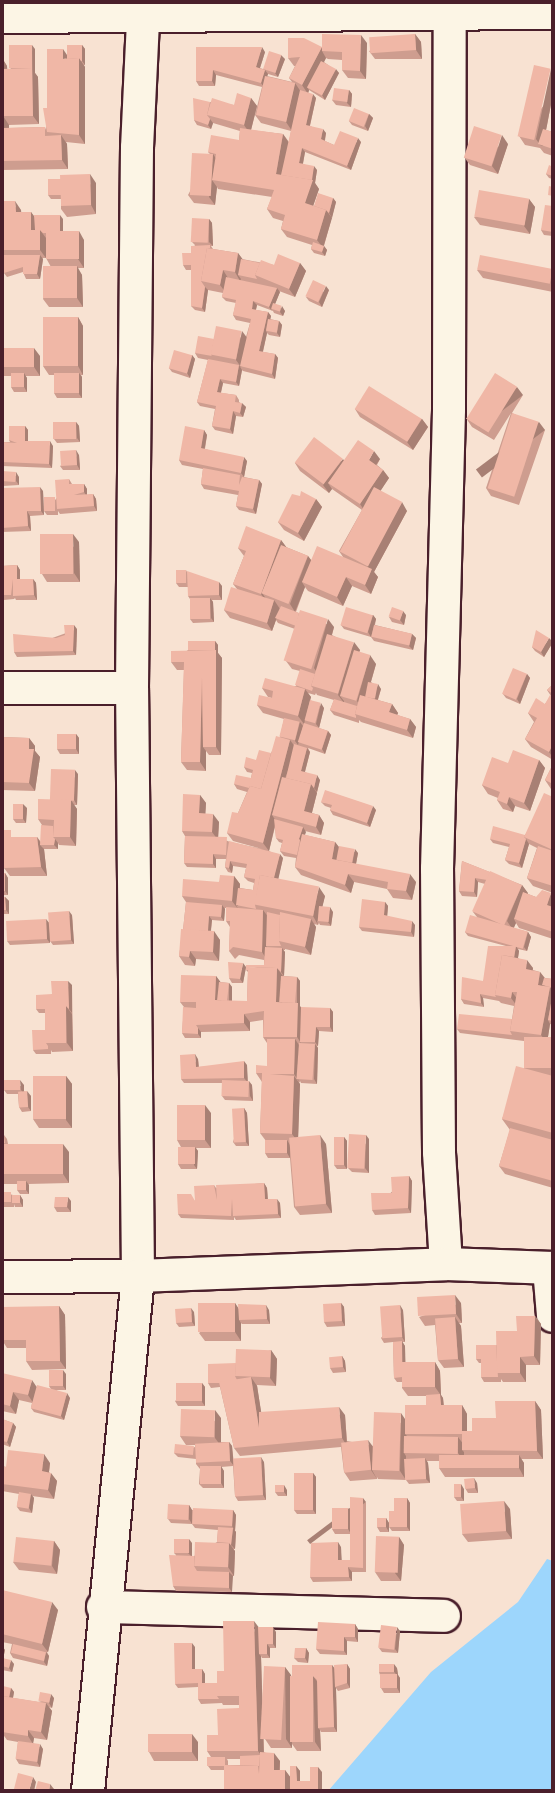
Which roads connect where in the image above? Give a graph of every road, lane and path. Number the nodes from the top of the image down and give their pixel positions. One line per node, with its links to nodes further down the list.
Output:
1 (143, 8): 2 (street); 4 (street); 6 (street)
2 (450, 13): 3 (street); 7 (street)
3 (553, 13)
4 (2, 17)
5 (2, 688): 6 (street)
6 (132, 688): 9 (street)
7 (446, 1264): 8 (street); 9 (street)
8 (551, 1268): 11 (street)
9 (138, 1276): 10 (street); 12 (street)
10 (2, 1277)
11 (553, 1316)
12 (103, 1607): 13 (street); 14 (street)
13 (444, 1616)
14 (88, 1791)

